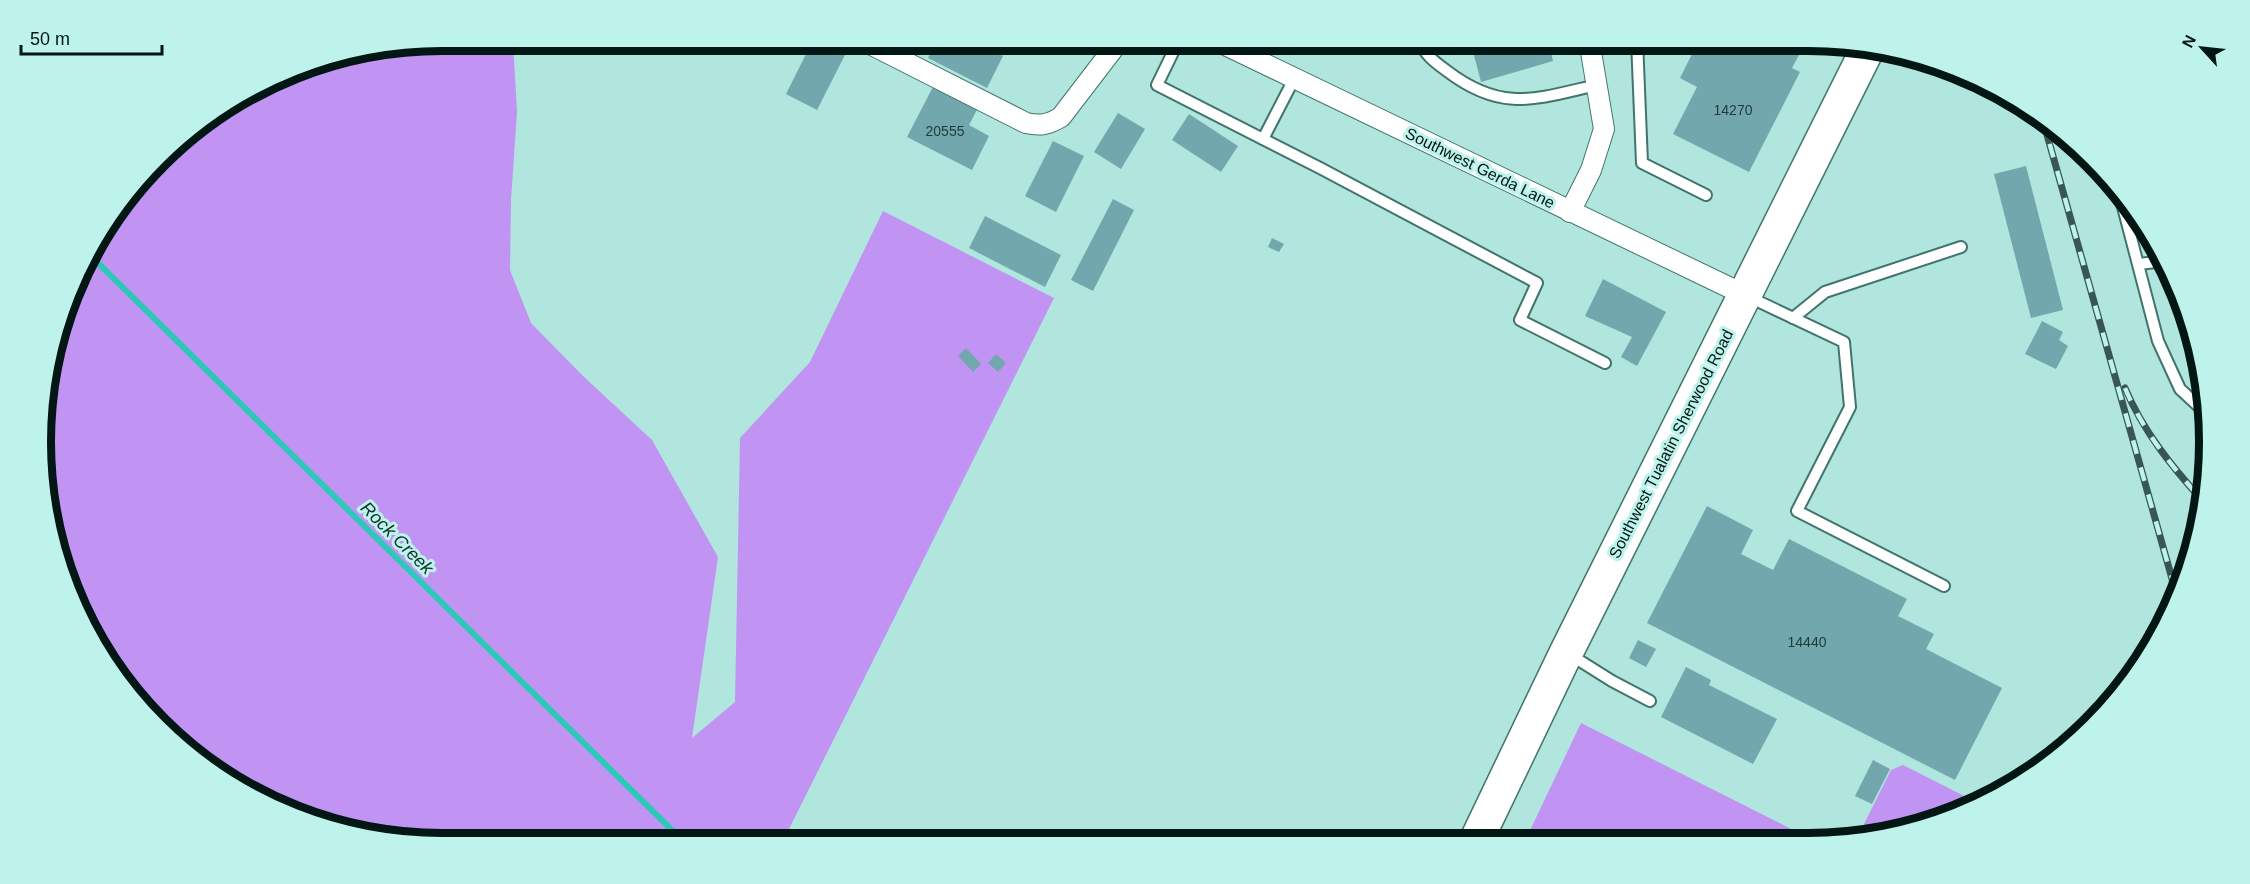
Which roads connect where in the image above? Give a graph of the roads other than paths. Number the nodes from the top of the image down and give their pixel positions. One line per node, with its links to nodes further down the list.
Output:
1 (884, 51): 2 (street)
2 (1112, 51)
3 (1173, 51): 11 (lane)
4 (1237, 51): 9 (street, Southwest Gerda Lane)
5 (1425, 51): 10 (lane)
6 (1593, 51): 10 (street)
7 (1637, 51): 12 (lane)
8 (1864, 55): 18 (highway, Southwest Tualatin Sherwood Road)
9 (1294, 79): 11 (lane); 13 (street, Southwest Gerda Lane)
10 (1597, 85): 13 (street)
11 (1263, 139): 20 (lane)
12 (1706, 195)
13 (1570, 212): 18 (street, Southwest Gerda Lane)
14 (2125, 214): 17 (lane)
15 (1961, 247): 19 (lane)
16 (2155, 262): 17 (lane)
17 (2139, 264): 21 (lane)
18 (1745, 295): 19 (lane); 23 (highway, Southwest Tualatin Sherwood Road)
19 (1793, 318): 22 (lane)
20 (1605, 363)
21 (2197, 405)
22 (1944, 586)
23 (1566, 653): 24 (lane); 25 (highway, Southwest Tualatin Sherwood Road)
24 (1650, 701)
25 (1480, 833)

